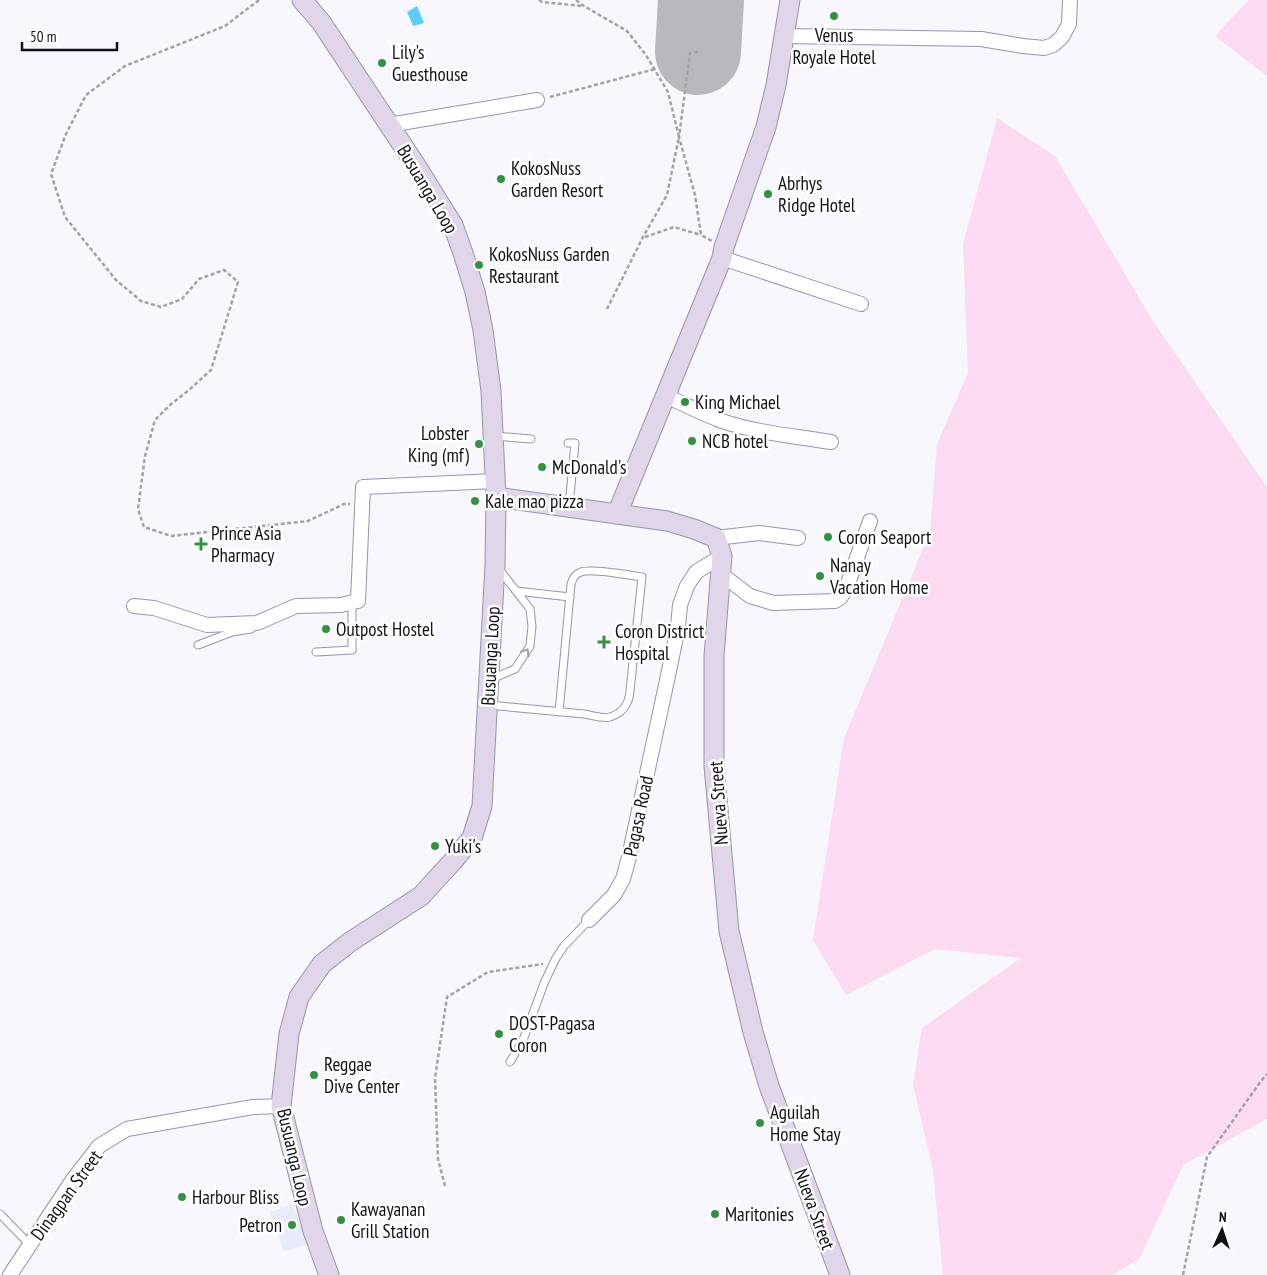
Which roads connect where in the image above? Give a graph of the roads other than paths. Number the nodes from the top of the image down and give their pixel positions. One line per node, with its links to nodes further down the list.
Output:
1 (302, 0): 6 (main road, Busuanga Loop)
2 (790, 0): 4 (main road)
3 (1070, 0): 4 (street)
4 (784, 36): 7 (main road)
5 (537, 100): 6 (street)
6 (389, 125): 10 (main road, Busuanga Loop)
7 (723, 253): 8 (street); 9 (main road)
8 (861, 304)
9 (666, 396): 12 (street); 16 (main road)
10 (494, 436): 11 (lane); 14 (main road, Busuanga Loop)
11 (531, 439)
12 (831, 442)
13 (568, 443): 15 (lane)
14 (496, 489): 15 (main road); 20 (main road, Busuanga Loop); 23 (street)
15 (569, 508): 16 (main road)
16 (617, 514): 19 (main road)
17 (870, 522): 19 (street)
18 (798, 538): 19 (street)
19 (720, 556): 31 (street, Pagasa Road); 38 (main road, Nueva Street)
20 (495, 565): 21 (lane); 28 (main road, Busuanga Loop)
21 (516, 591): 22 (lane); 28 (lane, one-way to 21)
22 (570, 597): 30 (lane); 30 (lane)
23 (352, 602): 25 (street); 27 (lane)
24 (134, 606): 25 (street)
25 (257, 623): 26 (lane)
26 (198, 645)
27 (316, 652)
28 (488, 680): 29 (main road, Busuanga Loop)
29 (488, 705): 30 (lane); 33 (main road, Busuanga Loop)
30 (559, 712)
31 (589, 920): 32 (lane, Pagasa Road)
32 (510, 1062)
33 (281, 1106): 35 (street, Dinagpan Street); 37 (main road, Busuanga Loop)
34 (0, 1214): 35 (lane)
35 (30, 1245): 36 (street, Dinagpan Street)
36 (10, 1275)
37 (329, 1275)
38 (840, 1275)

